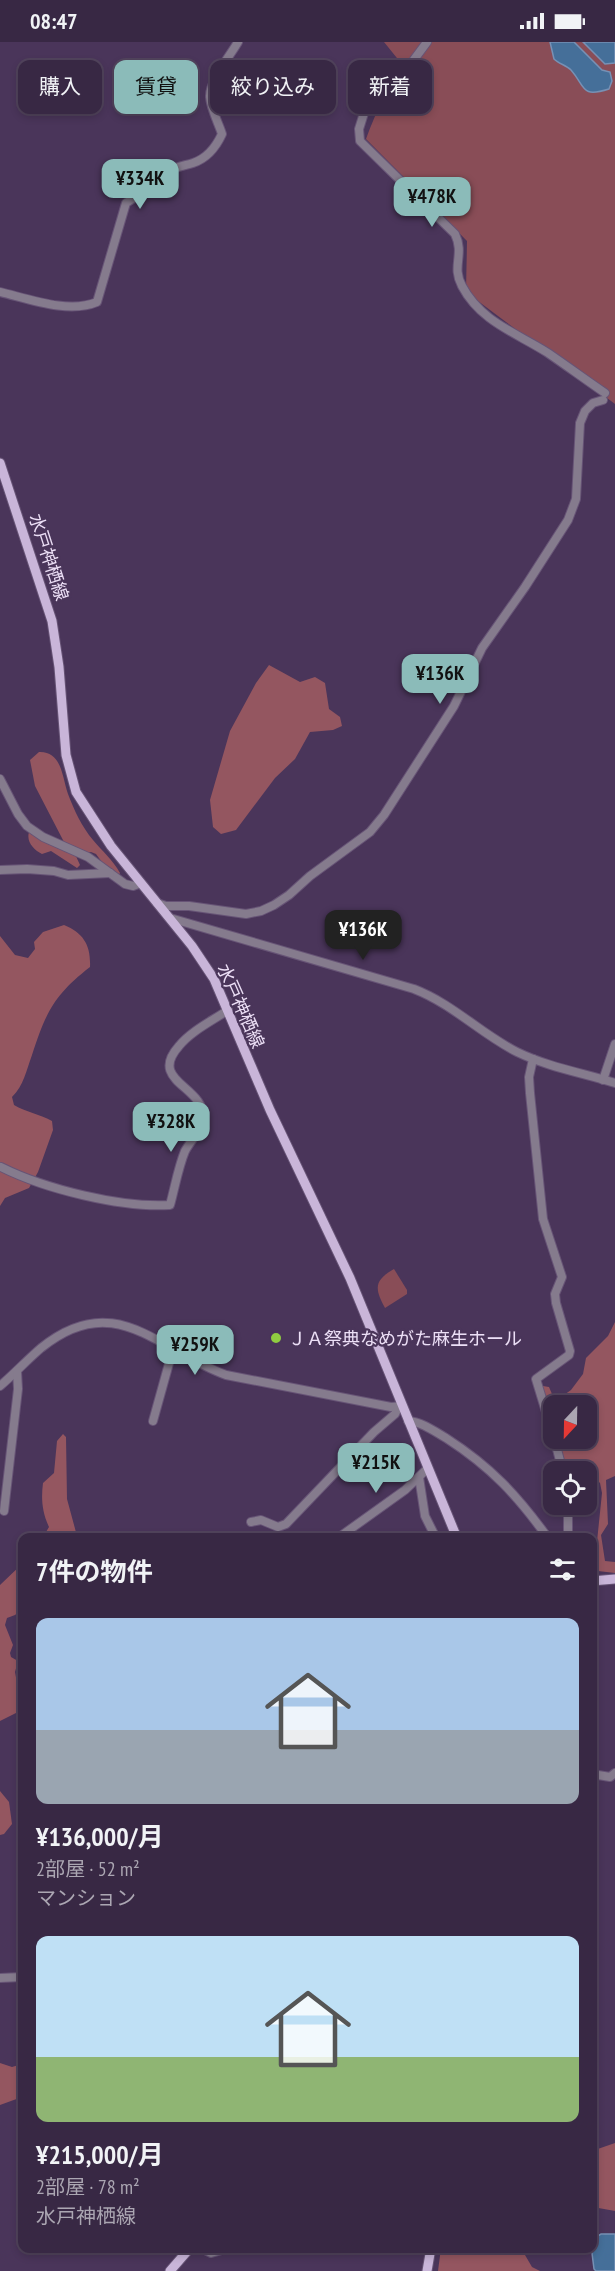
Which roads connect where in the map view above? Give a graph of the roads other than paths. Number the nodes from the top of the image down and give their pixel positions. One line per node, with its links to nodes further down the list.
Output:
1 (238, 42): 3 (street)
2 (428, 42): 9 (street)
3 (0, 292)
4 (0, 463): 8 (main road, 水戸神栖線)
5 (0, 779): 7 (street)
6 (0, 870): 7 (street)
7 (110, 873): 8 (street)
8 (141, 883): 9 (main road, 水戸神栖線)
9 (157, 903): 10 (main road, 水戸神栖線)
10 (170, 918): 11 (main road, 水戸神栖線); 13 (street)
11 (228, 1010): 16 (street); 21 (main road, 水戸神栖線)
12 (615, 1044): 14 (street)
13 (533, 1059): 14 (street); 20 (street)
14 (603, 1080): 15 (street)
15 (615, 1083)
16 (1, 1167)
17 (173, 1349): 18 (street); 21 (street); 22 (street)
18 (17, 1371): 19 (street); 26 (street)
19 (0, 1386)
20 (543, 1402)
21 (400, 1407): 23 (main road, 水戸神栖線); 28 (street)
22 (153, 1421)
23 (408, 1421): 24 (main road, 水戸神栖線); 32 (street)
24 (429, 1468): 25 (street); 31 (main road, 水戸神栖線)
25 (418, 1477): 29 (street); 30 (street)
26 (4, 1511)
27 (568, 1515): 33 (street)
28 (251, 1522)
29 (345, 1533)
30 (434, 1533)
31 (455, 1533)
32 (544, 1533)
33 (568, 1533)
34 (615, 1580): 35 (main road)
35 (597, 1581)
36 (615, 1773): 37 (street)
37 (597, 1775)
38 (18, 1977): 39 (street)
39 (0, 1978)
40 (186, 2253): 42 (main road)
41 (430, 2253): 43 (main road)
42 (170, 2271)
43 (427, 2271)

